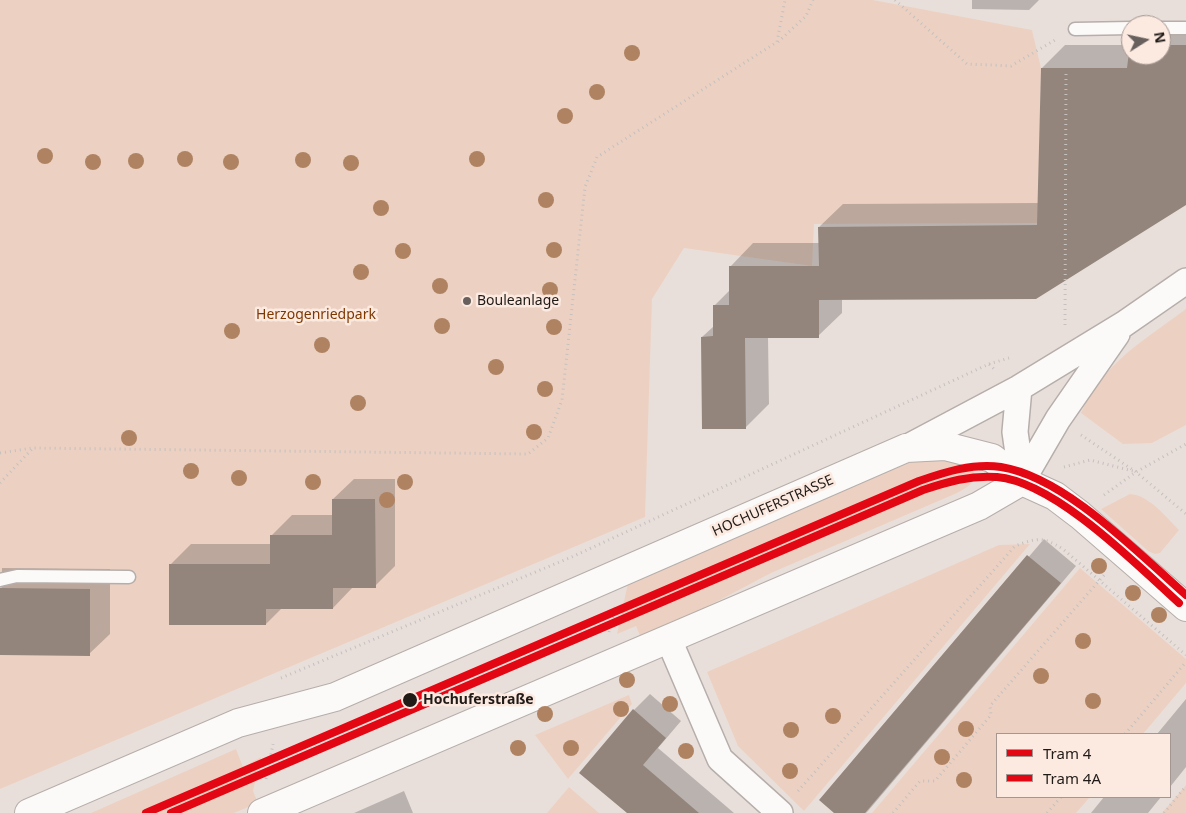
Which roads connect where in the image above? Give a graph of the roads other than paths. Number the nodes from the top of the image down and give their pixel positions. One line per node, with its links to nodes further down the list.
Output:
1 (1076, 28): 2 (lane)
2 (1121, 28)
3 (1171, 28): 4 (lane)
4 (1186, 28)
5 (1186, 281): 6 (street, HOCHUFERSTRASSE)
6 (1124, 324): 7 (street, HOCHUFERSTRASSE); 9 (street, HOCHUFERSTRASSE)
7 (1018, 388): 8 (street, HOCHUFERSTRASSE); 9 (street)
8 (906, 448): 9 (street, HOCHUFERSTRASSE); 14 (street, HOCHUFERSTRASSE)
9 (1022, 480): 12 (street); 13 (street, HOCHUFERSTRASSE)
10 (129, 577): 11 (lane)
11 (0, 580)
12 (1186, 607)
13 (669, 640): 15 (street, HOCHUFERSTRASSE); 16 (street)
14 (29, 813)
15 (262, 813)
16 (780, 813)

